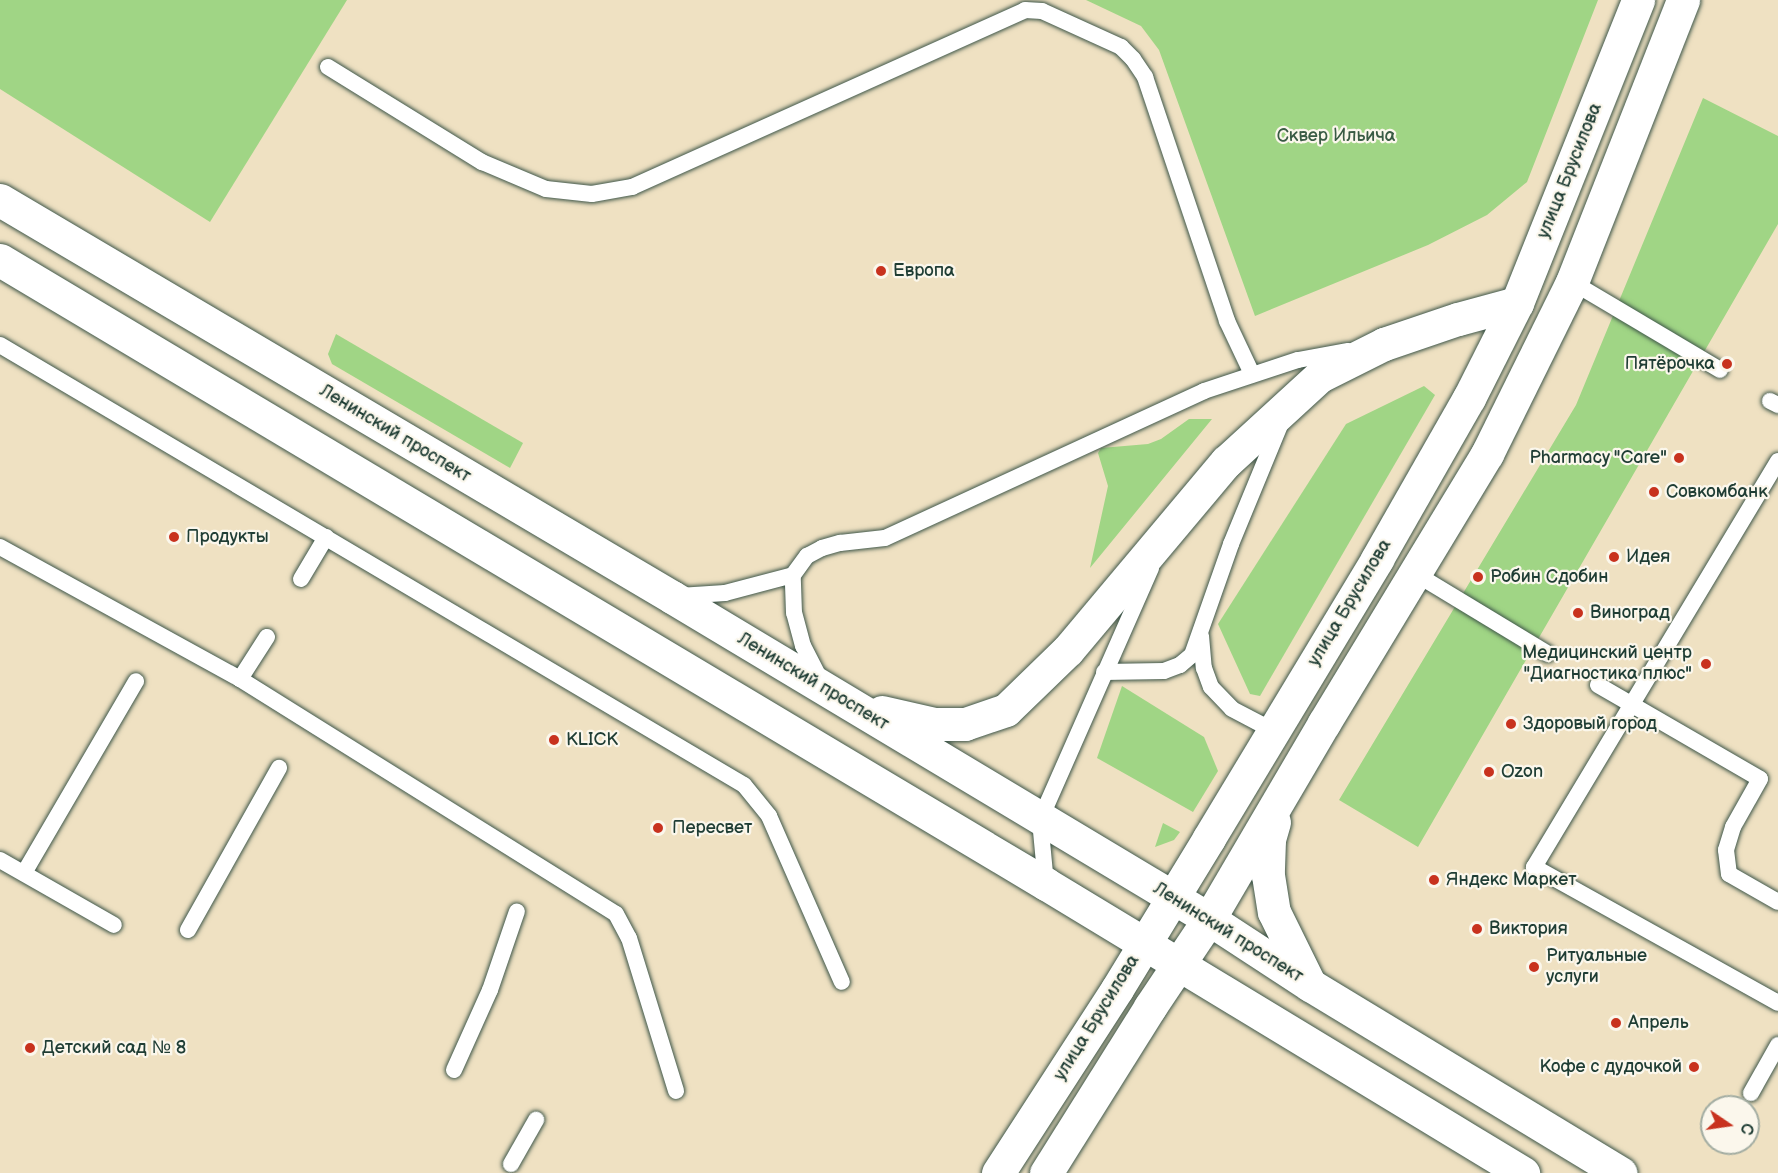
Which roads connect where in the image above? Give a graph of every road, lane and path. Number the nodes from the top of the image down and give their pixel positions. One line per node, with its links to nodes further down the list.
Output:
1 (1638, 0): 7 (main road, улица Брусилова)
2 (1683, 0): 6 (main road)
3 (328, 67): 11 (lane)
4 (0, 200): 20 (main road, Ленинский проспект)
5 (0, 260): 36 (main road)
6 (1572, 282): 10 (lane); 17 (main road)
7 (1517, 303): 8 (main road); 30 (main road, улица Брусилова)
8 (1384, 344): 11 (lane); 12 (main road)
9 (0, 345): 15 (lane)
10 (1720, 370)
11 (1252, 374): 18 (lane)
12 (1291, 400): 14 (main road); 21 (lane)
13 (1778, 461): 29 (lane)
14 (1166, 534): 24 (lane); 28 (main road)
15 (326, 537): 19 (lane); 45 (lane)
16 (0, 547): 25 (lane)
17 (1416, 574): 23 (lane); 32 (main road)
18 (793, 575): 20 (lane); 28 (lane)
19 (301, 579)
20 (672, 597): 28 (main road, Ленинский проспект)
21 (1201, 635): 24 (lane); 30 (lane)
22 (267, 637): 25 (lane)
23 (1548, 654)
24 (1104, 672): 33 (lane)
25 (240, 679): 50 (lane)
26 (136, 681): 35 (lane)
27 (1598, 685): 29 (lane)
28 (837, 696): 33 (main road, Ленинский проспект)
29 (1632, 704): 38 (lane); 47 (lane)
30 (1272, 730): 37 (main road, улица Брусилова)
31 (279, 768): 42 (lane)
32 (1280, 800): 40 (main road); 46 (main road)
33 (1040, 820): 36 (lane); 37 (main road, Ленинский проспект)
34 (0, 860): 35 (lane)
35 (24, 873): 41 (lane)
36 (1046, 884): 43 (main road)
37 (1171, 896): 40 (main road, Ленинский проспект); 43 (main road, улица Брусилова)
38 (1778, 902)
39 (517, 911): 49 (lane)
40 (1209, 919): 44 (main road); 46 (main road, Ленинский проспект)
41 (114, 926)
42 (188, 930)
43 (1142, 943): 44 (main road); 54 (main road, улица Брусилова)
44 (1179, 965): 55 (main road); 56 (main road)
45 (843, 982)
46 (1310, 985): 57 (main road, Ленинский проспект)
47 (1778, 1002)
48 (1778, 1045): 51 (lane)
49 (454, 1070)
50 (676, 1091)
51 (1751, 1093)
52 (536, 1120): 53 (lane)
53 (511, 1164)
54 (998, 1173)
55 (1046, 1173)
56 (1524, 1173)
57 (1620, 1173)

